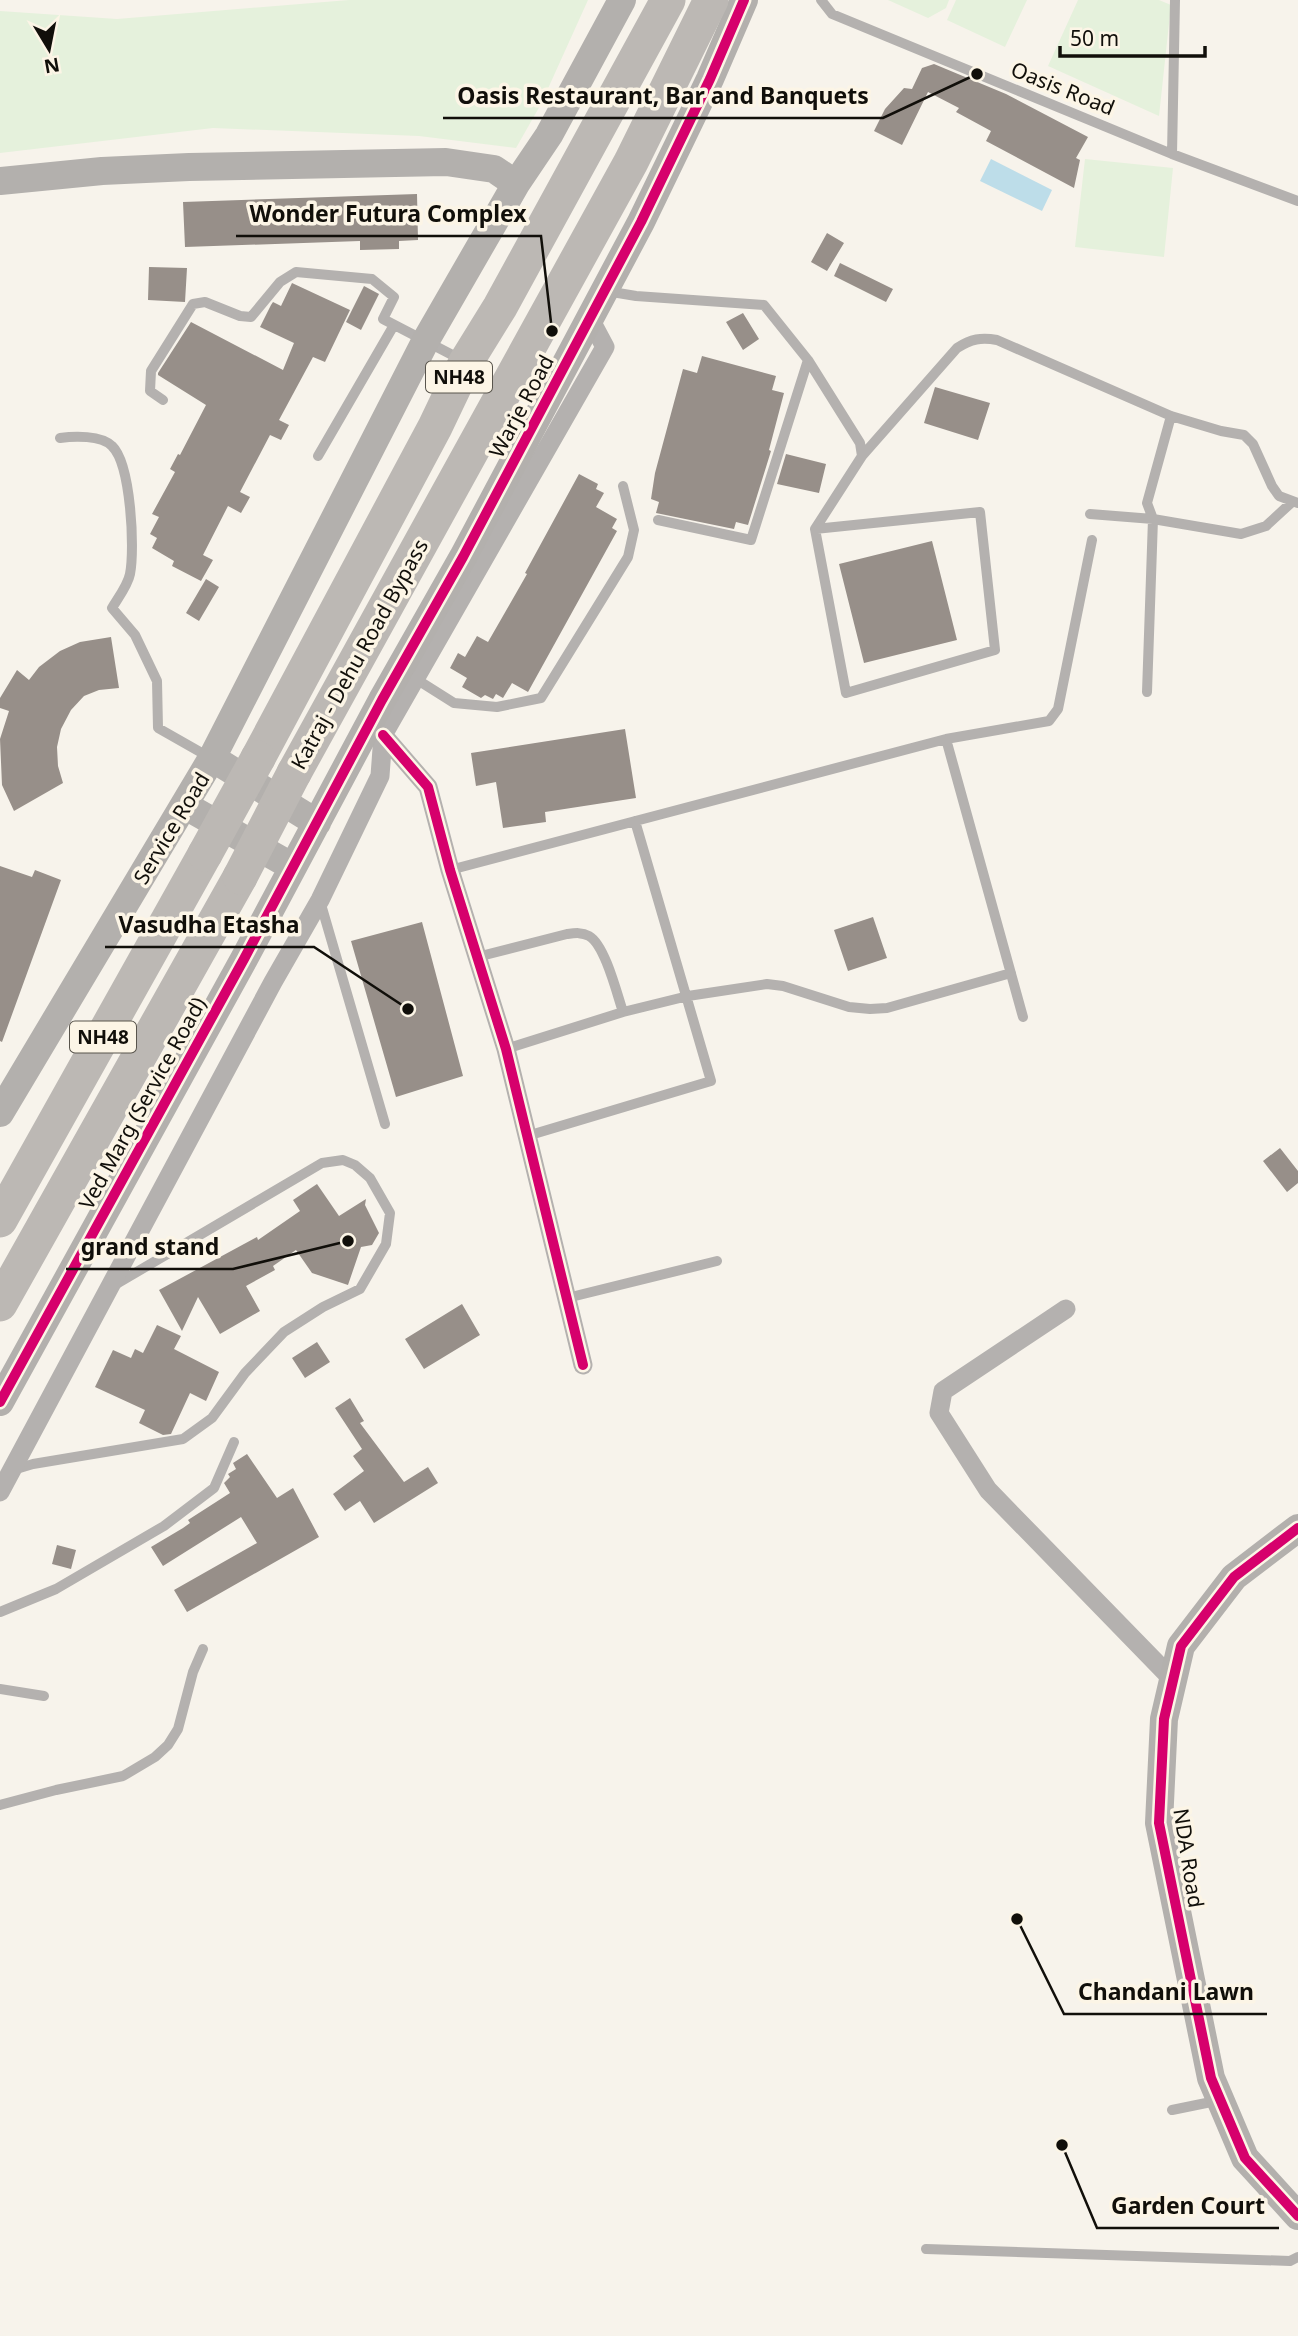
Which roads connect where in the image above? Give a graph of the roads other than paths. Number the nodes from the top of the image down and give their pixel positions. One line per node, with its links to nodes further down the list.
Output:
1 (622, 0): 9 (street)
2 (668, 0): 16 (highway, Katraj - Dehu Road Bypass / NH48)
3 (711, 0): 53 (highway, Katraj - Dehu Road Bypass / NH48, bridge)
4 (744, 0): 11 (street, Warje Road)
5 (821, 0): 7 (lane, Oasis Road)
6 (1175, 0): 7 (lane)
7 (1172, 154): 10 (lane, Oasis Road)
8 (0, 181): 9 (street)
9 (516, 184): 14 (street)
10 (1298, 201)
11 (603, 291): 12 (street, Warje Road); 15 (lane)
12 (589, 317): 29 (street); 31 (street, Warje Road)
13 (394, 325): 14 (lane); 17 (lane); 20 (lane)
14 (426, 340): 16 (lane); 33 (street)
15 (808, 360): 21 (lane); 26 (lane)
16 (466, 362): 49 (highway, Katraj - Dehu Road Bypass / NH48, bridge)
17 (163, 400)
18 (1171, 416): 21 (lane); 23 (lane); 25 (lane)
19 (60, 438): 33 (lane)
20 (318, 456)
21 (862, 456): 27 (lane)
22 (623, 486): 29 (lane)
23 (1295, 503): 25 (lane)
24 (1090, 514): 25 (lane)
25 (1153, 519): 30 (lane)
26 (659, 520)
27 (815, 529): 27 (lane)
28 (1092, 540): 32 (lane)
29 (416, 679): 31 (street)
30 (1147, 692)
31 (378, 726): 36 (street, Warje Road); 38 (street); 39 (street)
32 (946, 739): 35 (lane); 41 (lane)
33 (212, 758): 34 (street, Service Road); 36 (street)
34 (184, 805): 37 (street); 46 (street, Service Road)
35 (635, 821): 38 (lane); 42 (lane)
36 (317, 823): 37 (street, Ved Marg (Service Road))
37 (293, 867): 56 (street, Ved Marg (Service Road))
38 (450, 870): 40 (street)
39 (320, 900): 47 (lane); 51 (street)
40 (477, 957): 43 (lane); 45 (street)
41 (1011, 973): 42 (lane); 44 (lane)
42 (688, 996): 43 (lane); 48 (lane)
43 (623, 1012): 45 (lane)
44 (1023, 1017)
45 (506, 1049): 48 (street)
46 (0, 1113)
47 (385, 1124)
48 (527, 1136): 52 (street)
49 (0, 1220)
50 (717, 1261): 52 (lane)
51 (110, 1289): 58 (street); 58 (lane)
52 (567, 1298): 55 (street)
53 (0, 1304)
54 (1066, 1309): 63 (street)
55 (583, 1365)
56 (0, 1402)
57 (234, 1441): 61 (lane)
58 (12, 1470): 59 (street)
59 (0, 1492)
60 (1298, 1528): 63 (street, NDA Road)
61 (0, 1612)
62 (203, 1649): 66 (lane)
63 (1173, 1680): 67 (street, NDA Road)
64 (0, 1689): 65 (lane)
65 (44, 1696)
66 (0, 1805)
67 (1220, 2100): 68 (lane); 69 (street, NDA Road)
68 (1172, 2110)
69 (1298, 2216)
70 (926, 2249): 71 (lane)
71 (1298, 2257)

